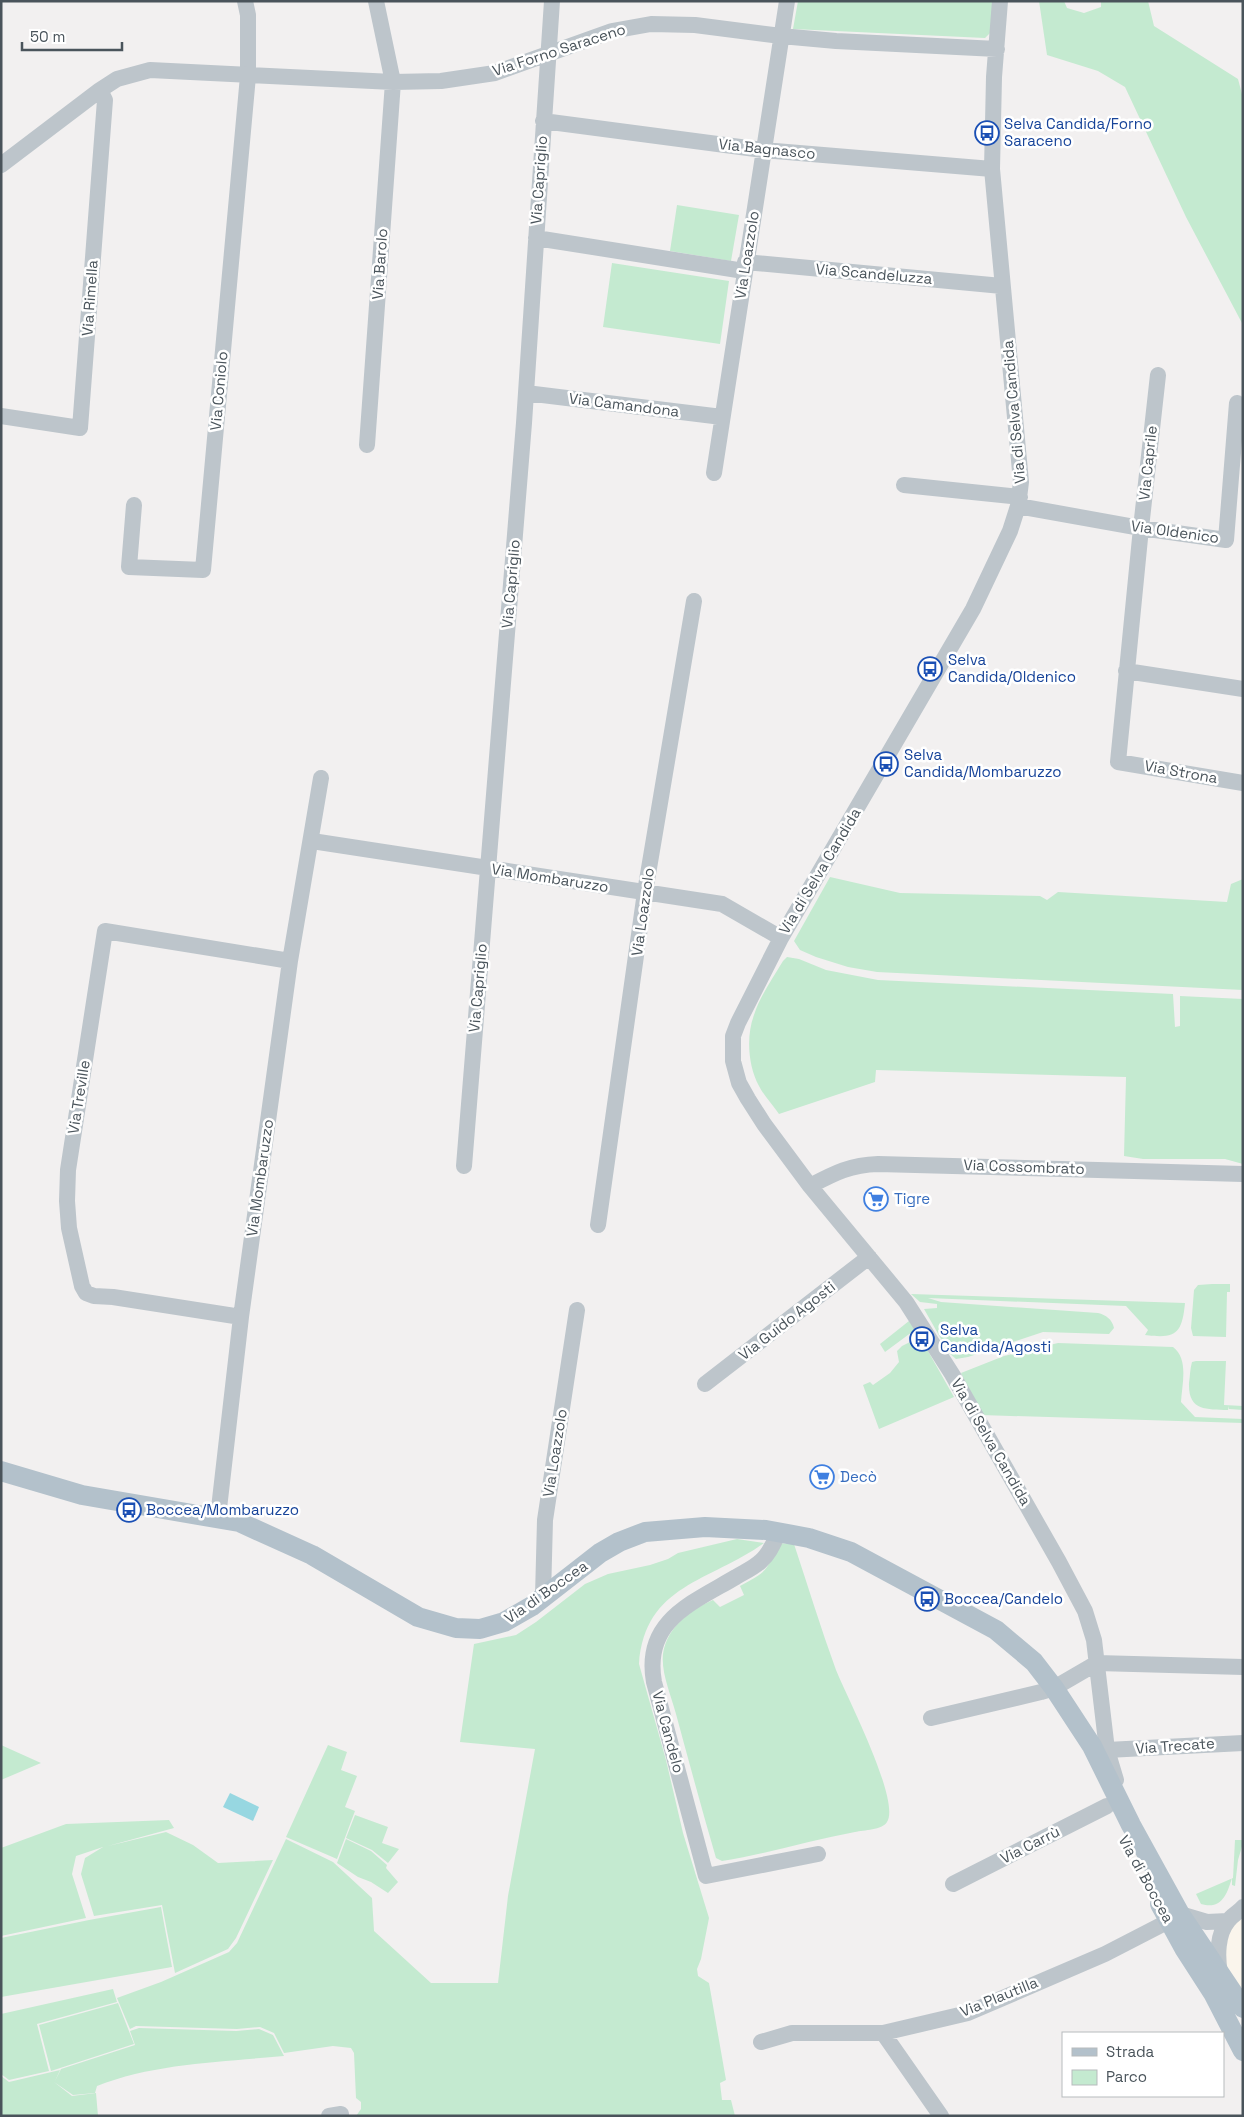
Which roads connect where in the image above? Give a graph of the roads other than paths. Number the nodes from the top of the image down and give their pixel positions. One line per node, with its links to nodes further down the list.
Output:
1 (245, 1): 9 (street)
2 (376, 1): 10 (street, Via Barolo)
3 (552, 1): 8 (street, Via Capriglio)
4 (787, 1): 6 (street, Via Loazzolo)
5 (1000, 1): 7 (street, Via di Selva Candida)
6 (780, 36): 7 (street, Via Forno Saraceno); 8 (street, Via Forno Saraceno); 13 (street, Via Loazzolo)
7 (997, 49): 15 (street, Via di Selva Candida)
8 (548, 54): 10 (street, Via Forno Saraceno); 12 (street, Via Capriglio)
9 (248, 76): 10 (street, Via Forno Saraceno); 11 (street, Via Forno Saraceno); 28 (street, Via Coniolo)
10 (393, 82): 24 (street, Via Barolo)
11 (100, 90): 14 (street, Via Forno Saraceno); 22 (street, Via Rimella)
12 (543, 121): 13 (street, Via Bagnasco); 16 (street, Via Capriglio)
13 (763, 150): 15 (street, Via Bagnasco); 17 (street, Via Loazzolo)
14 (1, 165)
15 (992, 169): 18 (street, Via di Selva Candida)
16 (536, 238): 17 (street, Via Scandeluzza); 20 (street, Via Capriglio)
17 (745, 266): 18 (street, Via Scandeluzza); 23 (street, Via Loazzolo)
18 (1002, 286): 27 (street, Via di Selva Candida)
19 (1158, 375): 29 (street, Via Caprile)
20 (526, 393): 23 (street, Via Camandona); 37 (street, Via Capriglio)
21 (1237, 403): 29 (street, Via Oldenico)
22 (1, 416)
23 (722, 417): 25 (street, Via Loazzolo)
24 (367, 445)
25 (714, 473)
26 (904, 485): 27 (street, Via Oldenico)
27 (1019, 502): 29 (street, Via Oldenico); 39 (street, Via di Selva Candida)
28 (134, 505)
29 (1141, 528): 31 (street, Via Caprile)
30 (694, 601): 38 (street, Via Loazzolo)
31 (1126, 671): 32 (street); 33 (street, Via Caprile)
32 (1243, 689)
33 (1118, 762): 35 (street, Via Strona)
34 (321, 778): 36 (street, Via Mombaruzzo)
35 (1243, 783)
36 (312, 841): 37 (street, Via Mombaruzzo); 40 (street, Via Mombaruzzo)
37 (488, 868): 38 (street, Via Mombaruzzo); 41 (street, Via Capriglio)
38 (645, 892): 39 (street, Via Mombaruzzo); 44 (street, Via Loazzolo)
39 (780, 938): 43 (street, Via di Selva Candida)
40 (290, 960): 47 (street, Via Mombaruzzo); 47 (street, Via Treville)
41 (464, 1166)
42 (1243, 1174): 43 (street, Via Cossombrato)
43 (810, 1186): 45 (street, Via di Selva Candida)
44 (598, 1225)
45 (869, 1257): 48 (street, Via Guido Agosti); 53 (street, Via di Selva Candida)
46 (577, 1310): 52 (street, Via Loazzolo)
47 (241, 1317): 50 (street, Via Mombaruzzo)
48 (705, 1384)
49 (1, 1471): 50 (main road, Via di Boccea)
50 (218, 1516): 52 (main road, Via di Boccea)
51 (779, 1532): 52 (main road, Via di Boccea); 55 (main road, Via di Boccea); 61 (street, Via Candelo)
52 (543, 1596)
53 (1097, 1664): 54 (street); 55 (street); 58 (street, Via di Selva Candida)
54 (1243, 1667)
55 (1058, 1694): 56 (street); 59 (main road, Via di Boccea); 60 (main road, Via di Boccea)
56 (931, 1718)
57 (1243, 1743): 58 (street, Via Trecate)
58 (1107, 1750): 60 (street, Via di Selva Candida)
59 (1107, 1806): 62 (street, Via Carrù); 64 (main road, Via di Boccea)
60 (1131, 1824): 64 (main road, Via di Boccea)
61 (818, 1854)
62 (953, 1884)
63 (1243, 1906): 65 (street)
64 (1175, 1917): 65 (street); 66 (main road, Via di Boccea); 68 (street, Via Plautilla); 70 (main road, Via di Boccea)
65 (1228, 1921): 66 (street)
66 (1220, 1973): 67 (main road, Via di Boccea)
67 (1243, 2008)
68 (883, 2033): 69 (street, Via Plautilla); 71 (street)
69 (761, 2042)
70 (1243, 2051)
71 (941, 2116)

